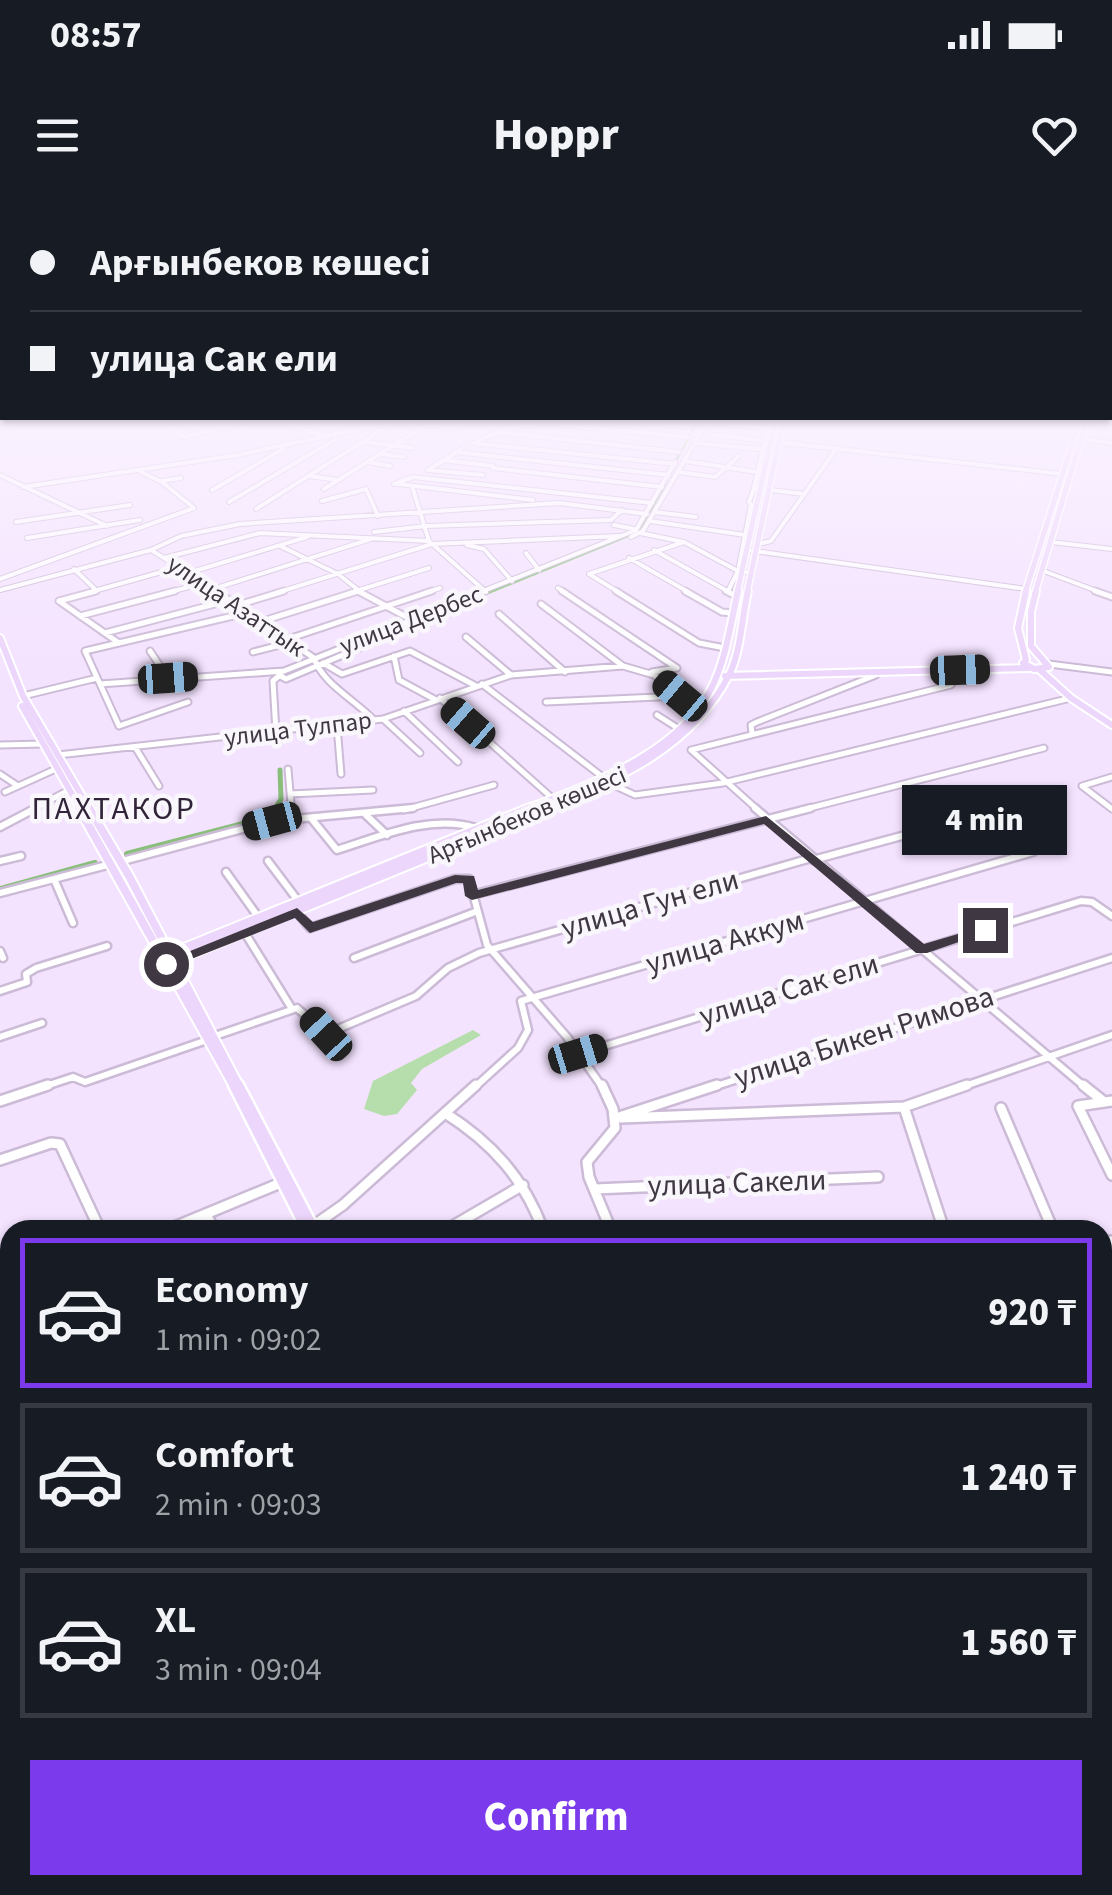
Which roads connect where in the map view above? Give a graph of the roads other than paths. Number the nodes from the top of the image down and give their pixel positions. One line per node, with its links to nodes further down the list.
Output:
1 (54, 501): 22 (street)
2 (184, 501): 60 (street)
3 (268, 501): 18 (street)
4 (370, 501): 23 (street)
5 (416, 501): 19 (street)
6 (531, 501): 14 (street)
7 (634, 501): 15 (street)
8 (662, 501): 21 (street)
9 (756, 501): 17 (main road, Арғынбеков көшесі)
10 (760, 501): 42 (main road, Арғынбеков көшесі)
11 (799, 501): 42 (street)
12 (1054, 501): 66 (main road)
13 (1063, 501): 40 (main road)
14 (538, 502): 19 (street); 20 (street)
15 (652, 503): 24 (street)
16 (130, 505): 22 (street)
17 (754, 506): 34 (street); 46 (main road, Арғынбеков көшесі)
18 (256, 509)
19 (419, 510): 23 (street); 30 (street)
20 (622, 510): 24 (street); 28 (street)
21 (655, 512): 24 (street); 25 (street)
22 (79, 513): 27 (street); 29 (street)
23 (378, 516): 44 (street)
24 (648, 517): 31 (street); 34 (street)
25 (696, 517)
26 (140, 520): 29 (street)
27 (16, 522)
28 (613, 522): 30 (street); 31 (street)
29 (107, 526): 36 (street)
30 (426, 526): 33 (street); 37 (street)
31 (640, 531): 35 (street, улица Дербес); 39 (street); 95 (street, улица Дербес)
32 (316, 535): 33 (street); 41 (street); 48 (street)
33 (375, 535): 37 (street); 50 (street)
34 (745, 535): 56 (street)
35 (621, 537): 38 (street); 54 (street, улица Дербес)
36 (27, 538)
37 (430, 542): 38 (street); 59 (street); 71 (street)
38 (450, 542): 61 (street)
39 (684, 542): 45 (street); 56 (street)
40 (1051, 542): 43 (street); 55 (main road)
41 (280, 546): 50 (street); 57 (street)
42 (757, 548): 46 (street); 58 (main road, Арғынбеков көшесі); 66 (street)
43 (1112, 548)
44 (151, 550): 48 (street, улица Азаттык); 51 (street)
45 (654, 550): 49 (street); 70 (street)
46 (747, 550): 56 (main road, Арғынбеков көшесі)
47 (526, 553): 54 (street)
48 (164, 558): 52 (street, улица Азаттык)
49 (629, 558): 80 (street); 89 (street)
50 (308, 560): 59 (street); 65 (street)
51 (74, 568): 67 (street); 68 (street)
52 (179, 568): 57 (street, улица Азаттык); 68 (street)
53 (429, 568): 69 (street)
54 (539, 570): 61 (street, улица Дербес)
55 (1041, 570): 73 (street); 96 (main road)
56 (740, 571): 58 (street); 70 (street); 72 (main road, Арғынбеков көшесі)
57 (188, 573): 62 (street, улица Азаттык)
58 (752, 573): 94 (main road, Арғынбеков көшесі)
59 (338, 574): 69 (street); 76 (street)
60 (0, 579)
61 (512, 581): 71 (street, улица Дербес)
62 (204, 583): 65 (street, улица Азаттык); 81 (street)
63 (440, 588): 77 (street)
64 (558, 588): 101 (street)
65 (213, 589): 74 (street, улица Азаттык)
66 (1026, 589): 97 (main road)
67 (0, 590)
68 (96, 590): 81 (street)
69 (358, 591): 77 (street); 83 (street)
70 (728, 591): 72 (street)
71 (486, 592): 82 (street, улица Дербес)
72 (736, 596): 80 (main road, Арғынбеков көшесі)
73 (1112, 597)
74 (230, 600): 76 (street, улица Азаттык); 84 (street)
75 (541, 604): 98 (street)
76 (238, 605): 78 (street, улица Азаттык)
77 (386, 607): 82 (street); 87 (street)
78 (250, 612): 83 (street, улица Азаттык); 88 (street)
79 (499, 614): 100 (street)
80 (732, 614): 89 (main road, Арғынбеков көшесі)
81 (80, 616): 84 (street)
82 (412, 620): 95 (street, улица Дербес)
83 (262, 621): 87 (street, улица Азаттык)
84 (104, 633): 88 (street)
85 (466, 637): 106 (street)
86 (0, 638): 113 (main road)
87 (290, 640): 92 (street); 95 (street, улица Азаттык)
88 (119, 643): 110 (street)
89 (725, 648): 102 (main road, Арғынбеков көшесі)
90 (150, 651): 109 (street)
91 (0, 652): 129 (main road)
92 (253, 652)
93 (394, 656): 95 (street); 111 (street); 116 (street)
94 (734, 660): 104 (main road); 108 (main road, Арғынбеков көшесі)
95 (318, 662): 105 (street, улица Дербес); 123 (street, улица Азаттык)
96 (1045, 662): 97 (main road); 99 (main road); 103 (street)
97 (1026, 664): 99 (main road); 104 (main road)
98 (622, 666): 100 (street, улица Тулпар); 101 (street, улица Тулпар)
99 (1040, 670): 115 (main road)
100 (565, 672): 106 (street, улица Тулпар)
101 (649, 672): 114 (street, улица Тулпар)
102 (718, 672): 108 (main road); 119 (main road, Арғынбеков көшесі)
103 (1112, 672)
104 (755, 673): 108 (main road); 108 (main road)
105 (283, 675): 109 (street, улица Дербес); 127 (street)
106 (511, 675): 111 (street, улица Тулпар)
107 (876, 675): 128 (street)
108 (728, 677): 141 (main road, Арғынбеков көшесі)
109 (168, 678): 110 (street, улица Дербес)
110 (99, 681): 113 (street, улица Дербес); 117 (street)
111 (479, 685): 116 (street, улица Тулпар); 141 (street)
112 (951, 685): 128 (street)
113 (23, 696): 134 (main road)
114 (680, 696): 118 (street); 119 (street, улица Тулпар)
115 (1071, 698): 124 (main road); 142 (street)
116 (438, 699): 120 (street, улица Тулпар); 151 (street)
117 (188, 702)
118 (546, 702)
119 (698, 709): 126 (main road, Арғынбеков көшесі)
120 (404, 711): 122 (street, улица Тулпар); 135 (street)
121 (657, 715): 126 (street)
122 (383, 719): 123 (street, улица Тулпар); 133 (street)
123 (374, 720): 125 (street, улица Тулпар)
124 (1112, 725)
125 (338, 726): 127 (street, улица Тулпар); 139 (street)
126 (679, 729): 141 (main road, Арғынбеков көшесі)
127 (276, 732): 131 (street, улица Тулпар)
128 (752, 732): 142 (street)
129 (44, 744): 130 (street); 136 (main road)
130 (0, 746)
131 (135, 747): 134 (street, улица Тулпар); 146 (street)
132 (1044, 748): 156 (street)
133 (420, 753)
134 (58, 755): 145 (main road)
135 (458, 762)
136 (58, 768): 144 (street); 145 (main road)
137 (288, 770): 150 (street)
138 (0, 774): 144 (street)
139 (341, 774)
140 (1112, 777): 153 (street)
141 (606, 780): 142 (street); 151 (main road, Арғынбеков көшесі); 164 (main road, Арғынбеков көшесі)
142 (723, 782): 156 (street)
143 (494, 785): 154 (street)
144 (18, 786): 148 (street)
145 (71, 786): 149 (main road); 166 (main road)
146 (158, 786)
147 (373, 790): 150 (street)
148 (5, 792)
149 (58, 794): 158 (street)
150 (290, 794): 157 (street)
151 (551, 796): 159 (main road, Арғынбеков көшесі)
152 (1033, 800): 163 (street, улица Гун ели)
153 (1112, 809)
154 (366, 815): 155 (street); 160 (street)
155 (311, 818): 157 (street); 160 (street)
156 (766, 820): 163 (street); 171 (street)
157 (272, 821): 166 (street)
158 (0, 828)
159 (476, 828): 160 (street); 164 (main road, Арғынбеков көшесі)
160 (386, 835)
161 (1033, 852): 172 (street, улица Аккум)
162 (21, 856): 165 (street)
163 (812, 859): 172 (street); 182 (street, улица Гун ели)
164 (411, 860): 173 (main road, Арғынбеков көшесі)
165 (0, 862)
166 (115, 862): 169 (street); 179 (main road); 186 (main road)
167 (268, 862): 173 (street)
168 (226, 872): 176 (street)
169 (54, 879): 170 (street); 177 (street)
170 (0, 893)
171 (472, 896): 173 (street); 174 (street)
172 (864, 901): 183 (street); 188 (street, улица Аккум)
173 (298, 907): 176 (main road, Арғынбеков көшесі); 178 (main road, Арғынбеков көшесі)
174 (475, 912): 182 (street); 184 (street)
175 (1112, 916): 183 (street, улица Сак ели)
176 (259, 918): 180 (main road, Арғынбеков көшесі)
177 (73, 923)
178 (245, 933): 186 (main road, Арғынбеков көшесі); 190 (street)
179 (163, 940): 180 (main road); 186 (main road)
180 (201, 941): 186 (main road, Арғынбеков көшесі)
181 (107, 946): 187 (street)
182 (489, 950): 188 (street); 190 (street, улица Гун ели)
183 (921, 950): 189 (street); 195 (street, улица Сак ели)
184 (354, 958)
185 (1112, 958): 189 (street, улица Бикен Римова)
186 (171, 961): 194 (main road); 194 (main road)
187 (0, 991)
188 (533, 997): 195 (street); 201 (street)
189 (978, 1000): 196 (street); 202 (street, улица Бикен Римова)
190 (292, 1009): 194 (street)
191 (42, 1023): 193 (street)
192 (1112, 1034): 196 (street)
193 (0, 1037)
194 (212, 1038): 197 (street); 206 (main road); 213 (main road)
195 (578, 1054): 202 (street)
196 (1045, 1056): 198 (street); 199 (street)
197 (0, 1101)
198 (1108, 1101): 204 (street)
199 (904, 1107): 202 (street); 219 (street)
200 (1001, 1108): 220 (street)
201 (445, 1113): 207 (street); 215 (street)
202 (616, 1118): 208 (street)
203 (0, 1160): 210 (street)
204 (1112, 1175)
205 (878, 1178): 208 (street, улица Сакели)
206 (283, 1182): 209 (street); 214 (main road)
207 (524, 1185): 216 (street); 217 (street)
208 (595, 1189): 218 (street)
209 (206, 1214): 211 (street); 212 (street)
210 (95, 1220)
211 (191, 1220)
212 (209, 1220)
213 (305, 1220)
214 (305, 1220)
215 (323, 1220)
216 (463, 1220)
217 (539, 1220)
218 (606, 1220)
219 (941, 1220)
220 (1049, 1220)

